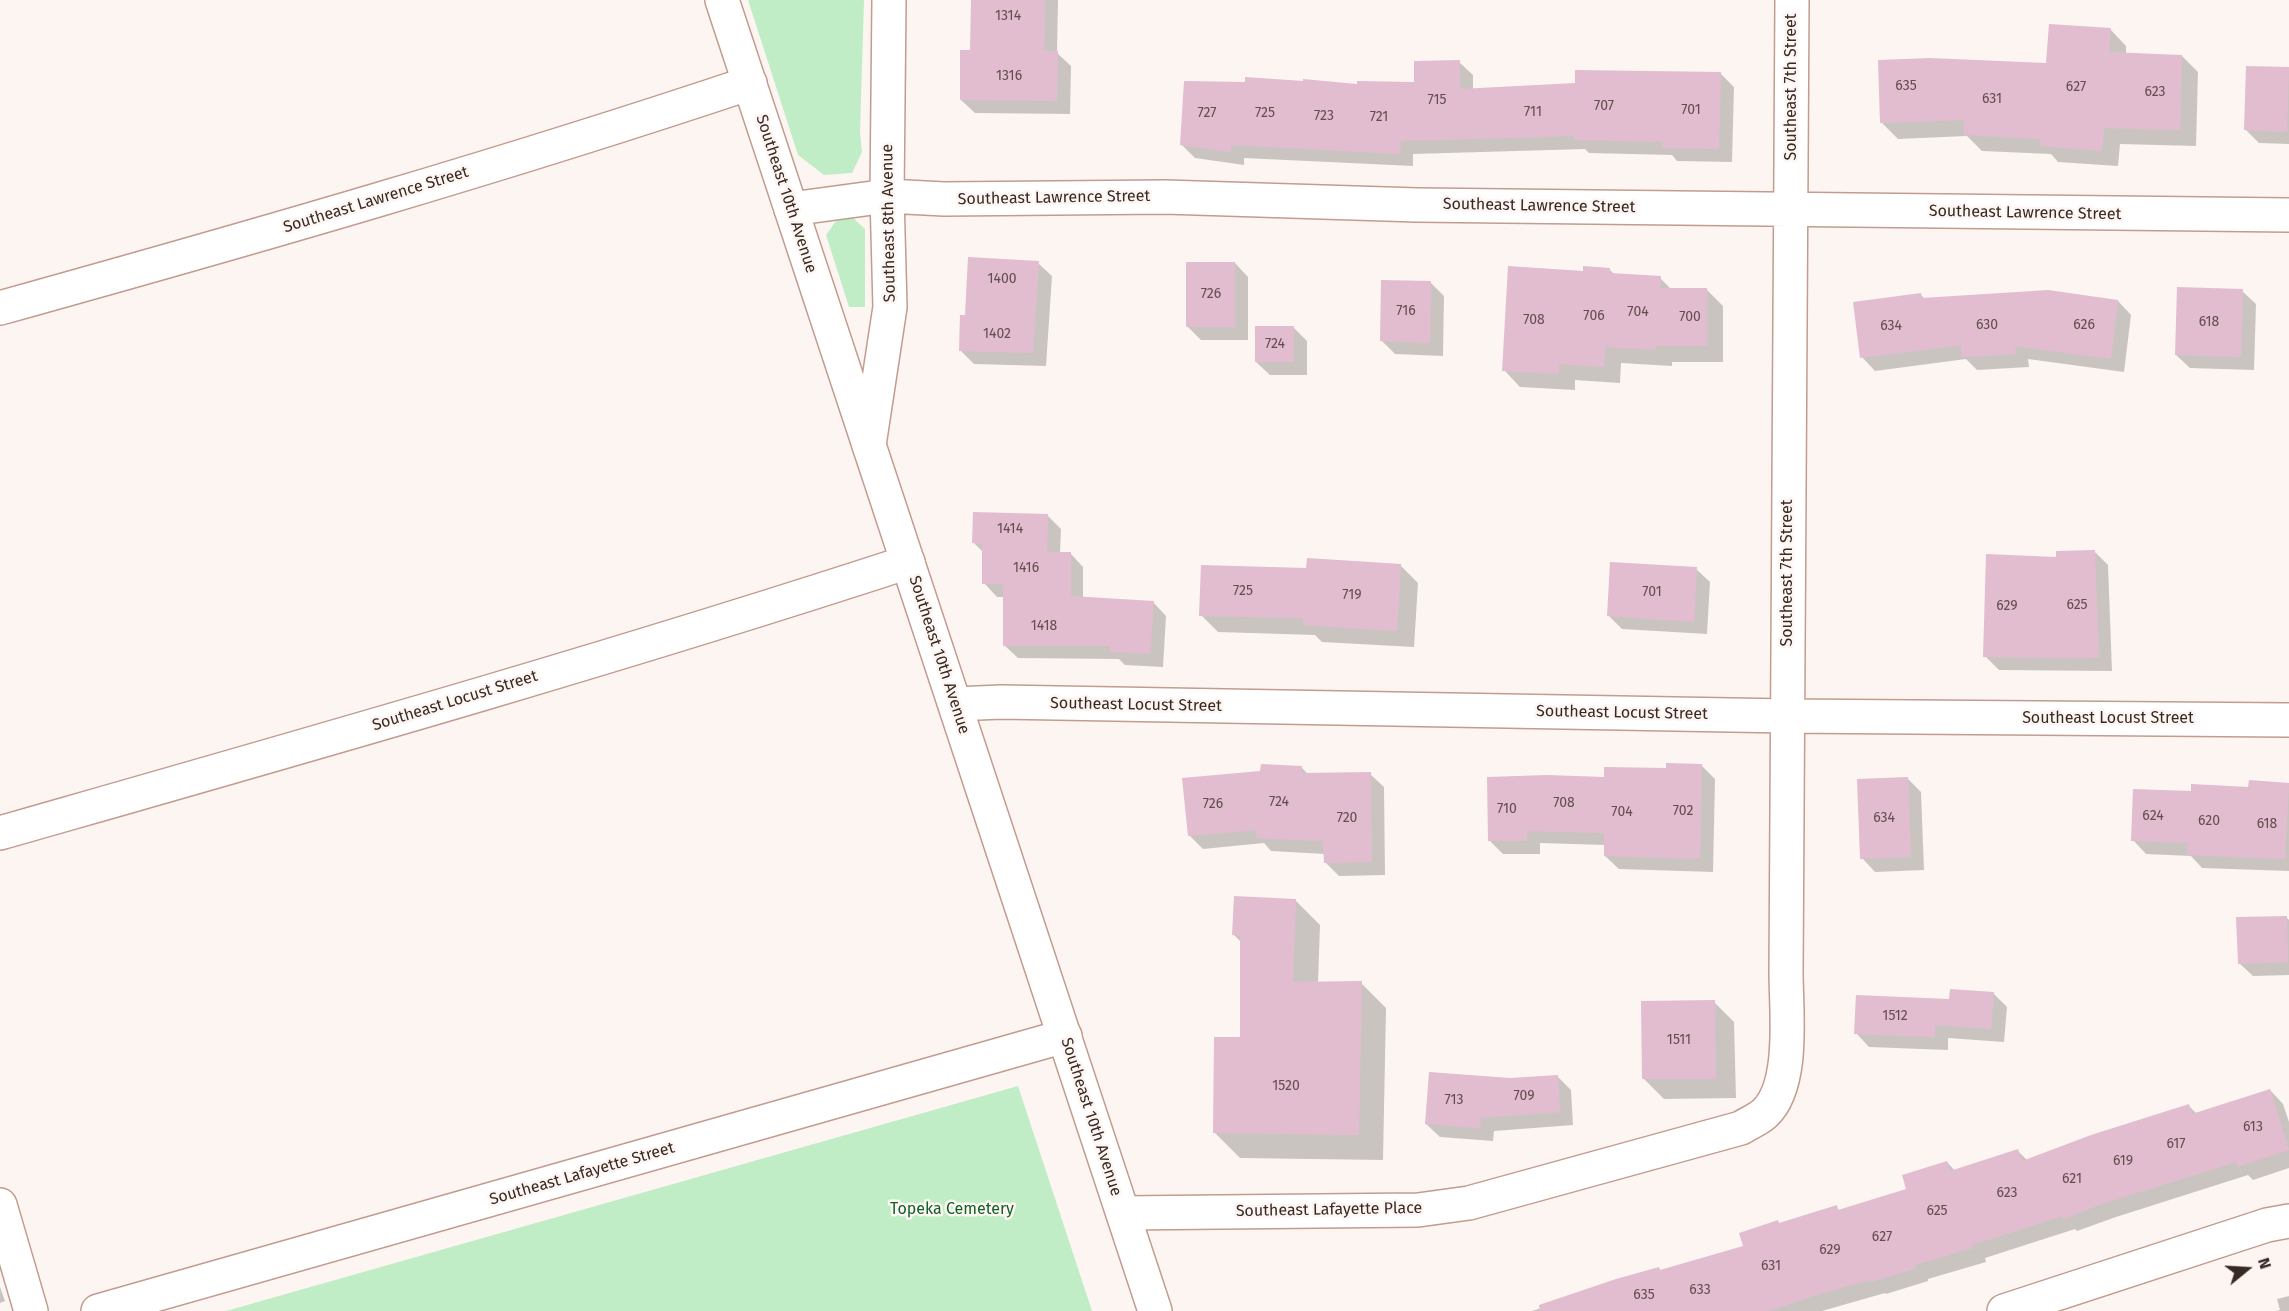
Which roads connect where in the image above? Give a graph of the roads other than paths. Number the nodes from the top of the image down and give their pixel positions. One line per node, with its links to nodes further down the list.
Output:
1 (722, 0): 4 (street, Southeast 10th Avenue)
2 (889, 0): 5 (street, Southeast 8th Avenue)
3 (1792, 0): 7 (street, Southeast 7th Street)
4 (750, 83): 6 (street, Southeast 10th Avenue); 9 (street, Southeast Lawrence Street)
5 (887, 196): 6 (street, Southeast Lawrence Street); 7 (street, Southeast Lawrence Street); 10 (street, Southeast 8th Avenue)
6 (791, 209): 10 (street, Southeast 10th Avenue)
7 (1791, 210): 8 (street, Southeast Lawrence Street); 13 (street, Southeast 7th Street)
8 (2289, 215)
9 (0, 308)
10 (869, 445): 11 (street, Southeast 10th Avenue)
11 (908, 562): 12 (street, Southeast 10th Avenue); 15 (street, Southeast Locust Street)
12 (955, 704): 13 (street, Southeast Locust Street); 16 (street, Southeast 10th Avenue)
13 (1787, 716): 14 (street, Southeast Locust Street); 17 (street, Southeast 7th Street)
14 (2289, 720)
15 (0, 833)
16 (1065, 1036): 19 (street, Southeast 10th Avenue); 22 (street, Southeast Lafayette Street)
17 (1741, 1128): 19 (street, Southeast Lafayette Place)
18 (0, 1205): 21 (street)
19 (1123, 1213): 23 (street, Southeast 10th Avenue)
20 (2289, 1221): 24 (street)
21 (31, 1311)
22 (98, 1311)
23 (1155, 1311)
24 (2004, 1311)

